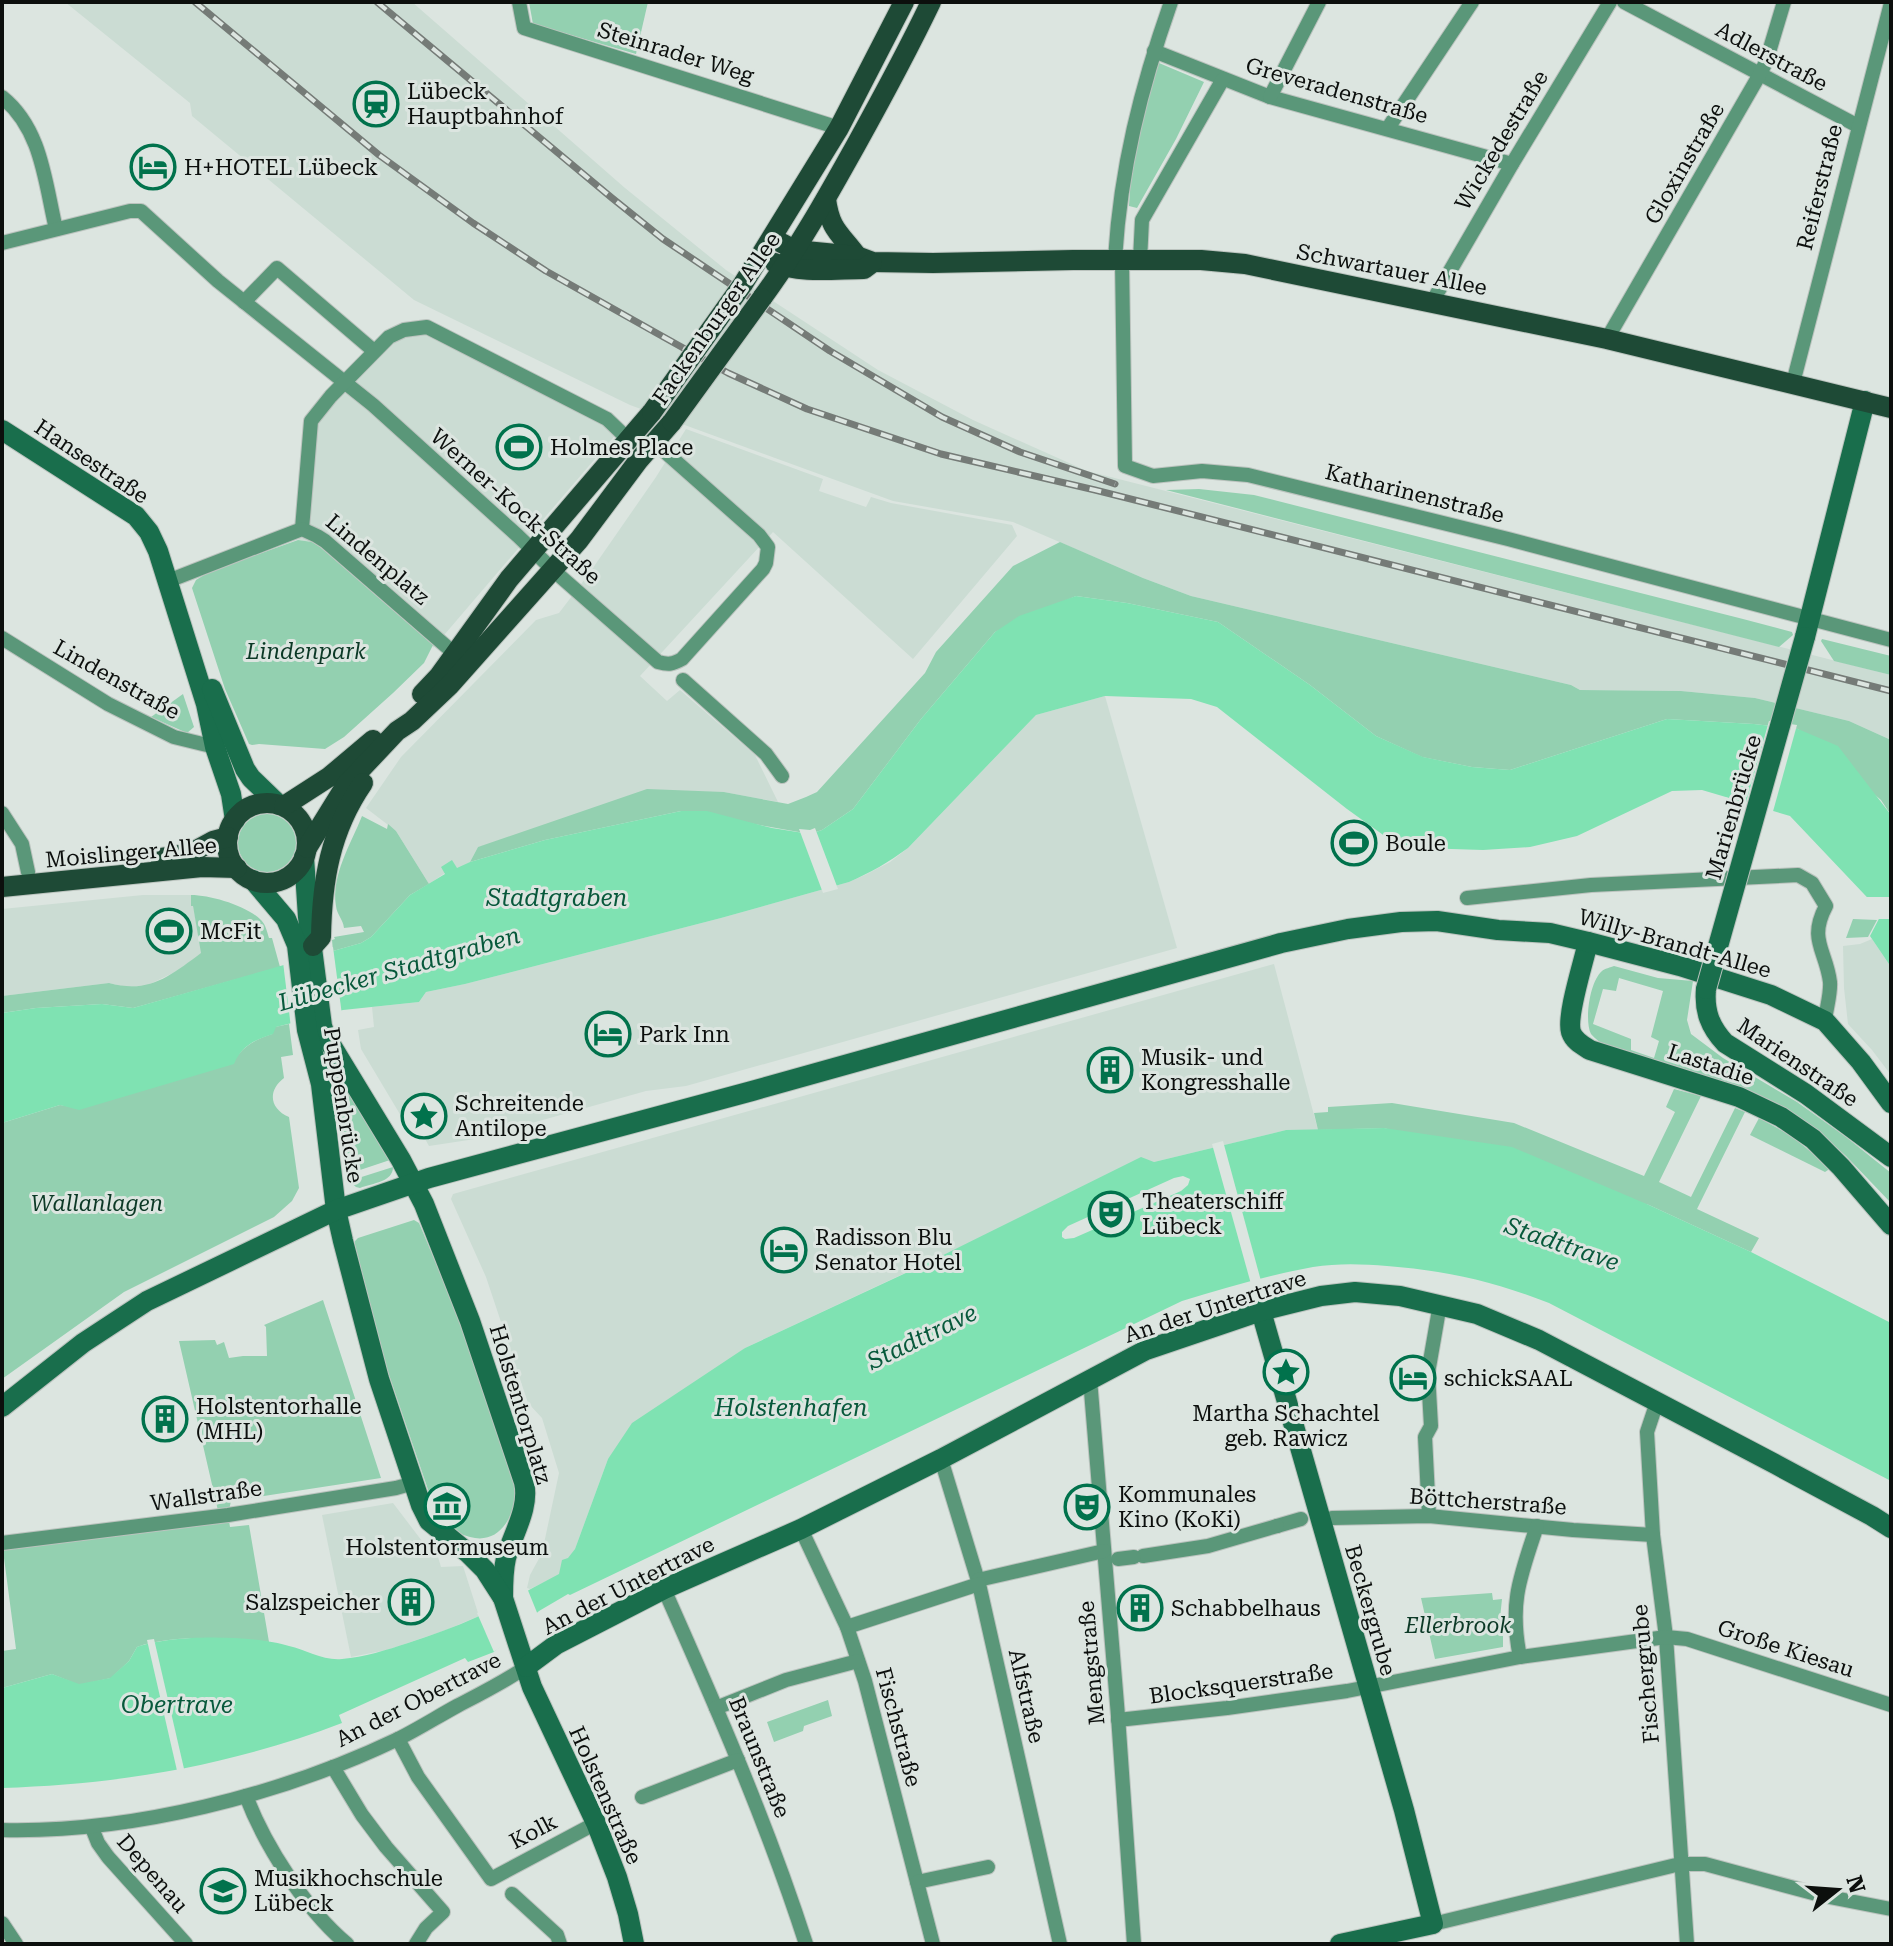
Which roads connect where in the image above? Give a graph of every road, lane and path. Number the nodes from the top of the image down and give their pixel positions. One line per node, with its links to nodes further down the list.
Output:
1 (519, 2): 17 (street, Steinrader Weg)
2 (904, 2): 17 (main road, Fackenburger Allee)
3 (931, 2): 20 (main road, Fackenburger Allee)
4 (1171, 2): 11 (street)
5 (1319, 2): 15 (street)
6 (1472, 2): 18 (street)
7 (1610, 2): 19 (street, Wickedestraße)
8 (1624, 2): 12 (street, Adlerstraße)
9 (1784, 2): 12 (street, Gloxinstraße)
10 (1891, 3): 16 (street, Reiferstraße)
11 (1154, 51): 13 (street, Greveradenstraße); 21 (street)
12 (1760, 74): 16 (street, Adlerstraße); 32 (street, Gloxinstraße)
13 (1223, 79): 15 (street, Greveradenstraße); 22 (street)
14 (2, 97): 23 (street)
15 (1270, 97): 18 (street, Greveradenstraße)
16 (1858, 126): 35 (street, Reiferstraße)
17 (839, 128): 24 (main road, Fackenburger Allee)
18 (1388, 128): 19 (street, Greveradenstraße)
19 (1512, 164): 31 (street, Wickedestraße)
20 (826, 199): 27 (main road, Fackenburger Allee); 28 (main road)
21 (1118, 218): 22 (street); 29 (street)
22 (1142, 220): 29 (street)
23 (56, 229): 25 (street); 30 (street, Werner-Kock-Straße)
24 (772, 238): 26 (main road, Fackenburger Allee); 27 (main road, Schwartauer Allee)
25 (2, 243)
26 (760, 257): 27 (main road, Schwartauer Allee); 39 (main road, Fackenburger Allee, bridge)
27 (790, 259): 28 (main road, Schwartauer Allee); 40 (main road, Fackenburger Allee, bridge)
28 (865, 259): 29 (main road, Schwartauer Allee)
29 (1125, 260): 31 (main road, Schwartauer Allee); 45 (street, Katharinenstraße)
30 (244, 302): 33 (street); 34 (street, Werner-Kock-Straße)
31 (1432, 302): 32 (main road, Schwartauer Allee)
32 (1607, 339): 35 (main road, Schwartauer Allee)
33 (374, 351): 34 (street); 39 (street)
34 (345, 382): 41 (street); 42 (street, Werner-Kock-Straße)
35 (1793, 383): 36 (main road, Schwartauer Allee)
36 (1865, 401): 37 (main road, Schwartauer Allee); 45 (main road)
37 (1891, 408)
38 (2, 430): 44 (main road, Hansestraße)
39 (629, 440): 42 (main road, Fackenburger Allee)
40 (655, 443): 43 (main road, Fackenburger Allee); 43 (street, Werner-Kock-Straße)
41 (302, 529): 44 (street, Lindenplatz); 48 (street, Lindenplatz)
42 (534, 551): 43 (street, Werner-Kock-Straße); 48 (main road, Fackenburger Allee)
43 (553, 570): 51 (main road, Fackenburger Allee)
44 (168, 581): 49 (main road)
45 (1808, 628): 47 (street, Katharinenstraße); 65 (main road, Marienbrücke, bridge)
46 (2, 638): 52 (street, Lindenstraße)
47 (1891, 640)
48 (455, 654): 54 (main road, Fackenburger Allee)
49 (195, 667): 52 (main road); 54 (main road)
50 (683, 680): 53 (street)
51 (412, 721): 57 (main road, Fackenburger Allee); 64 (main road)
52 (215, 747): 56 (main road)
53 (782, 776)
54 (281, 805): 56 (main road); 57 (main road)
55 (2, 813): 60 (street)
56 (231, 828): 58 (main road); 60 (main road, Moislinger Allee)
57 (306, 852): 58 (main road); 64 (main road, Puppenbrücke)
58 (245, 874): 60 (main road, Moislinger Allee); 64 (main road, Puppenbrücke)
59 (2, 875): 60 (main road, Moislinger Allee)
60 (29, 878): 61 (main road, Moislinger Allee)
61 (2, 887)
62 (1467, 898): 66 (street)
63 (1588, 942): 66 (main road, Willy-Brandt-Allee); 70 (main road, Willy-Brandt-Allee); 72 (main road, Lastadie)
64 (306, 948): 67 (main road, Puppenbrücke)
65 (1706, 989): 69 (main road, Marienstraße)
66 (1825, 1021): 68 (main road, Willy-Brandt-Allee)
67 (315, 1028): 70 (main road, Puppenbrücke); 71 (main road, Puppenbrücke)
68 (1891, 1103)
69 (1891, 1157)
70 (414, 1183): 71 (main road, Willy-Brandt-Allee); 90 (main road, Holstentorplatz)
71 (336, 1210): 77 (main road, Willy-Brandt-Allee); 79 (main road)
72 (1891, 1225)
73 (1440, 1304): 74 (main road, An der Untertrave); 76 (main road, An der Untertrave); 80 (street)
74 (1261, 1311): 75 (main road, An der Untertrave); 81 (main road, Beckergrube)
75 (1090, 1379): 78 (main road, An der Untertrave); 87 (street, Mengstraße)
76 (1657, 1402): 83 (main road, An der Untertrave); 85 (street, Fischergrube)
77 (2, 1407)
78 (941, 1459): 84 (main road, An der Untertrave); 88 (street, Alfstraße)
79 (414, 1483): 86 (street, Wallstraße); 90 (main road)
80 (1429, 1516): 81 (street, Böttcherstraße); 82 (street, Böttcherstraße)
81 (1311, 1518): 87 (street, Böttcherstraße); 96 (main road, Beckergrube)
82 (1537, 1526): 85 (street, Böttcherstraße); 93 (street)
83 (1891, 1528)
84 (801, 1529): 89 (main road, An der Untertrave); 91 (street, Fischstraße)
85 (1653, 1535): 92 (street, Fischergrube)
86 (2, 1543)
87 (1125, 1557): 88 (street, Böttcherstraße); 99 (street, Mengstraße)
88 (979, 1582): 91 (street, Böttcherstraße); 123 (street, Alfstraße)
89 (664, 1589): 95 (main road, An der Untertrave); 98 (street, Braunstraße)
90 (503, 1599): 95 (main road, Holstenstraße)
91 (847, 1627): 94 (street, Fischstraße)
92 (1666, 1637): 93 (street); 97 (street, Große Kiesau); 108 (street, Fischergrube)
93 (1520, 1657): 96 (street)
94 (858, 1661): 98 (street); 110 (street, Fischstraße)
95 (526, 1667): 100 (street, An der Obertrave); 105 (main road, Holstenstraße)
96 (1368, 1686): 99 (street, Blocksquerstraße); 114 (main road, Beckergrube)
97 (1891, 1705)
98 (716, 1708): 101 (street, Braunstraße)
99 (1118, 1720): 124 (street, Mengstraße)
100 (398, 1739): 102 (street, An der Obertrave); 105 (street, Kolk)
101 (738, 1760): 104 (street); 121 (street, Braunstraße)
102 (333, 1767): 103 (street, An der Obertrave); 118 (street)
103 (246, 1796): 106 (street, An der Obertrave); 117 (street)
104 (642, 1797)
105 (596, 1823): 120 (main road, Holstenstraße)
106 (92, 1828): 107 (street, An der Obertrave); 116 (street, Depenau)
107 (2, 1830)
108 (1680, 1864): 112 (street); 114 (street); 126 (street, Fischergrube)
109 (988, 1867): 110 (street)
110 (917, 1882): 122 (street, Fischstraße)
111 (512, 1894): 119 (street)
112 (1891, 1909)
113 (2, 1923): 115 (street)
114 (1433, 1924): 125 (main road)
115 (14, 1943)
116 (186, 1944)
117 (347, 1944)
118 (416, 1944)
119 (560, 1944)
120 (634, 1944)
121 (806, 1944)
122 (933, 1944)
123 (1060, 1944)
124 (1134, 1944)
125 (1340, 1944)
126 (1687, 1944)

